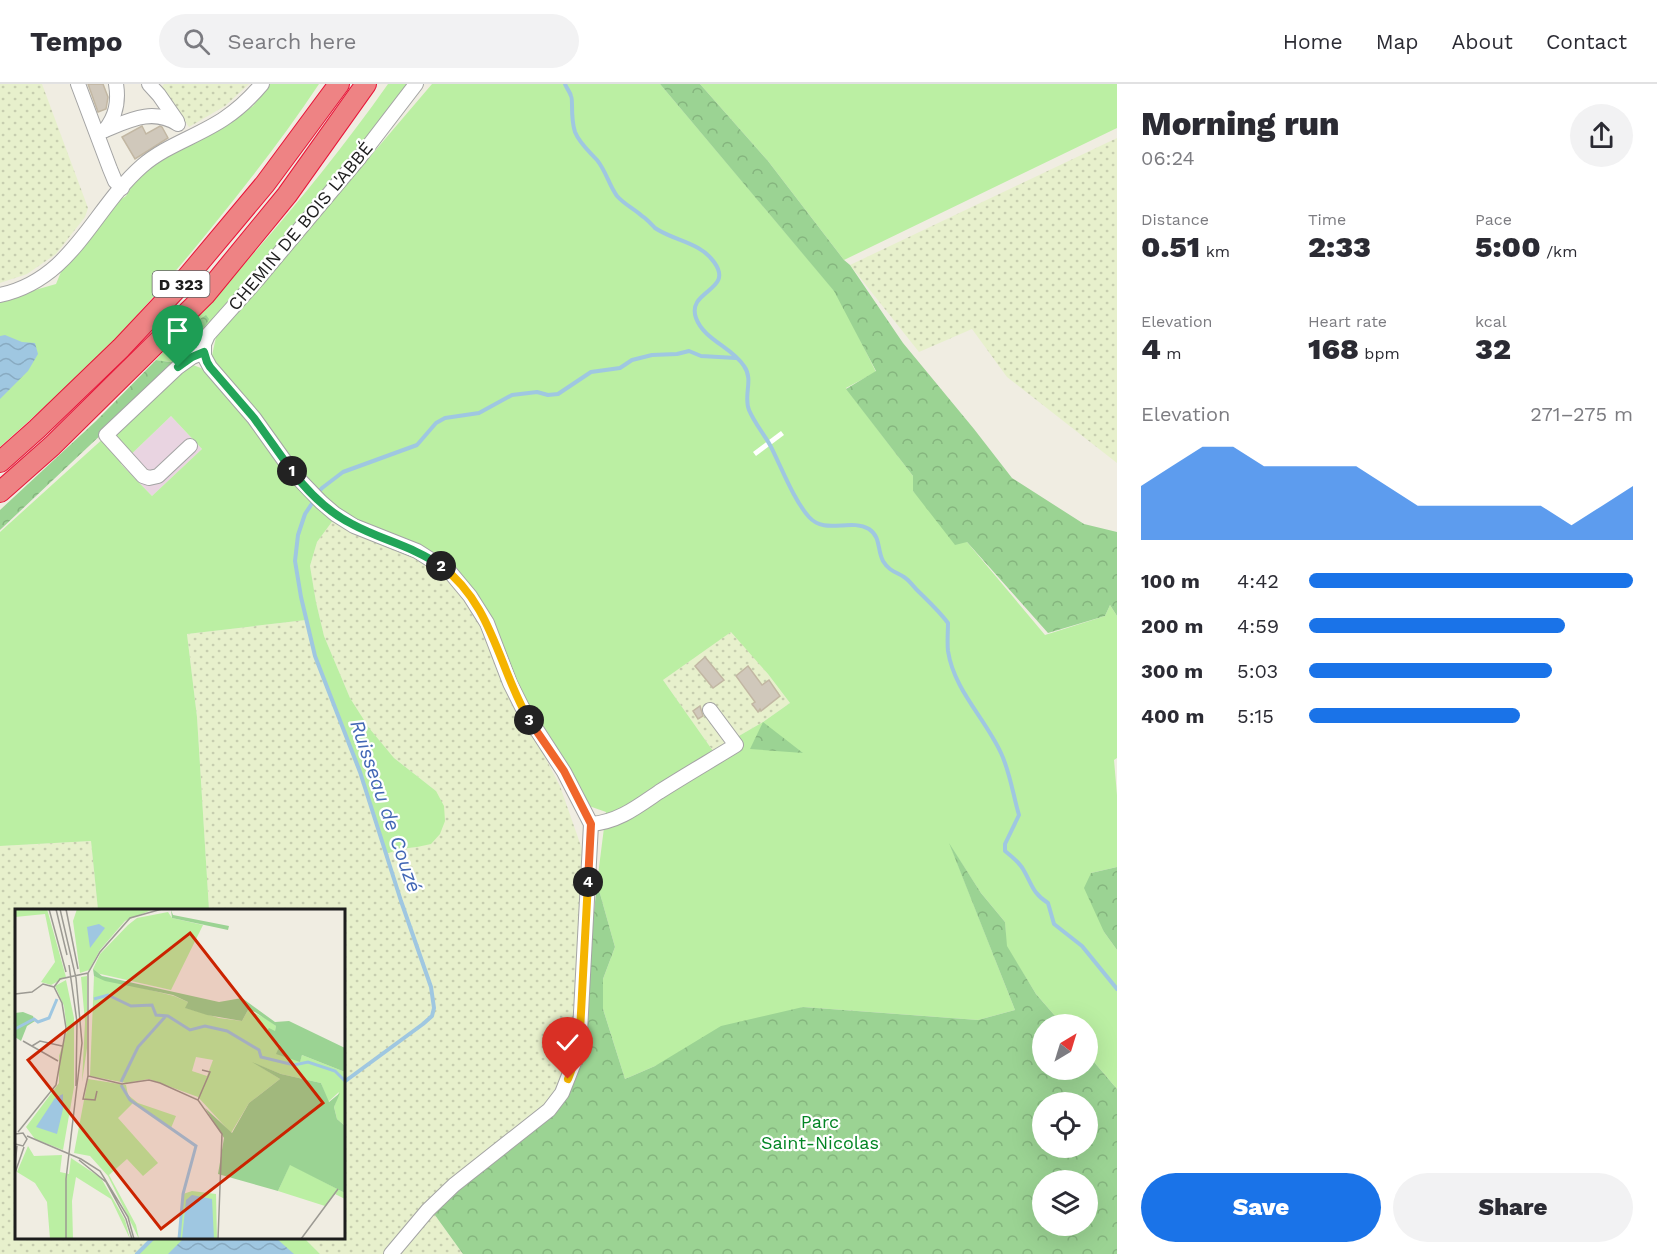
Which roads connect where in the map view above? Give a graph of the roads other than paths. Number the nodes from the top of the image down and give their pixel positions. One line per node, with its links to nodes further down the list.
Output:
1 (78, 84): 9 (street)
2 (116, 84): 9 (street)
3 (149, 84): 8 (street)
4 (262, 84): 10 (street)
5 (339, 84): 15 (highway, D 323)
6 (416, 84): 13 (street, CHEMIN DE BOIS L'ABBÉ)
7 (366, 87): 16 (highway, D 323)
8 (178, 124): 9 (street); 10 (street)
9 (101, 132): 11 (street)
10 (188, 138): 11 (street)
11 (122, 188): 12 (street)
12 (0, 296)
13 (204, 352): 14 (street); 18 (street)
14 (190, 446)
15 (0, 462)
16 (0, 492)
17 (710, 710): 18 (street)
18 (591, 824): 19 (street)
19 (391, 1254)

